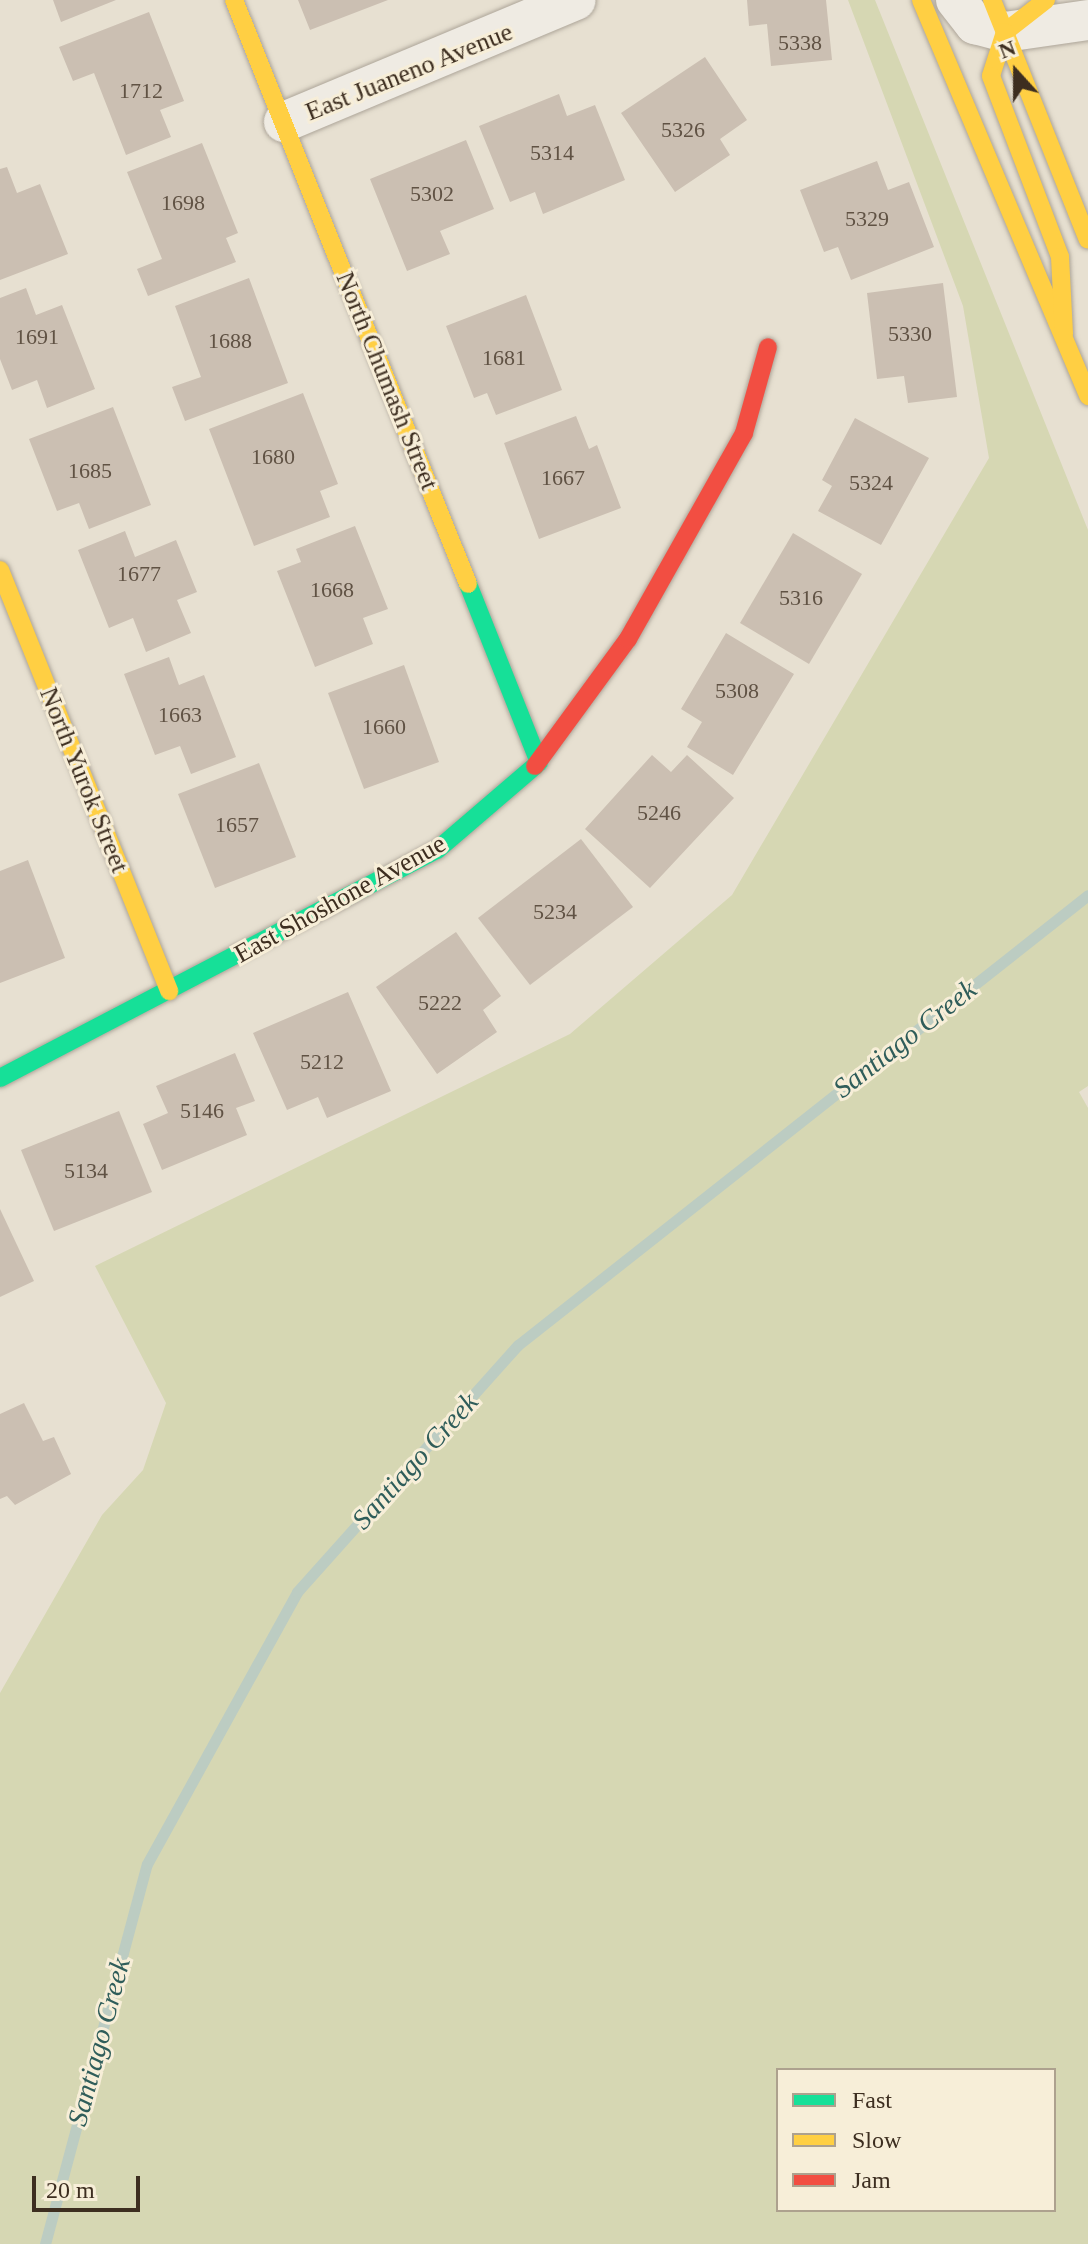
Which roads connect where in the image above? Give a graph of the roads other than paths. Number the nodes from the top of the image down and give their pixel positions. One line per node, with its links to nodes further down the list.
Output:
1 (234, 0): 8 (street, North Chumash Street)
2 (576, 0): 8 (street, East Juaneno Avenue)
3 (921, 0): 10 (street)
4 (956, 0): 6 (street)
5 (1046, 0): 6 (street)
6 (999, 16): 7 (street); 9 (street); 10 (street)
7 (1088, 20)
8 (284, 122): 14 (street, North Chumash Street)
9 (1088, 240)
10 (1064, 338): 12 (street)
11 (768, 347): 14 (street, East Shoshone Avenue)
12 (1088, 396)
13 (0, 570): 15 (street, North Yurok Street)
14 (539, 762): 15 (street, East Shoshone Avenue)
15 (169, 991): 16 (street, East Shoshone Avenue)
16 (0, 1078)

